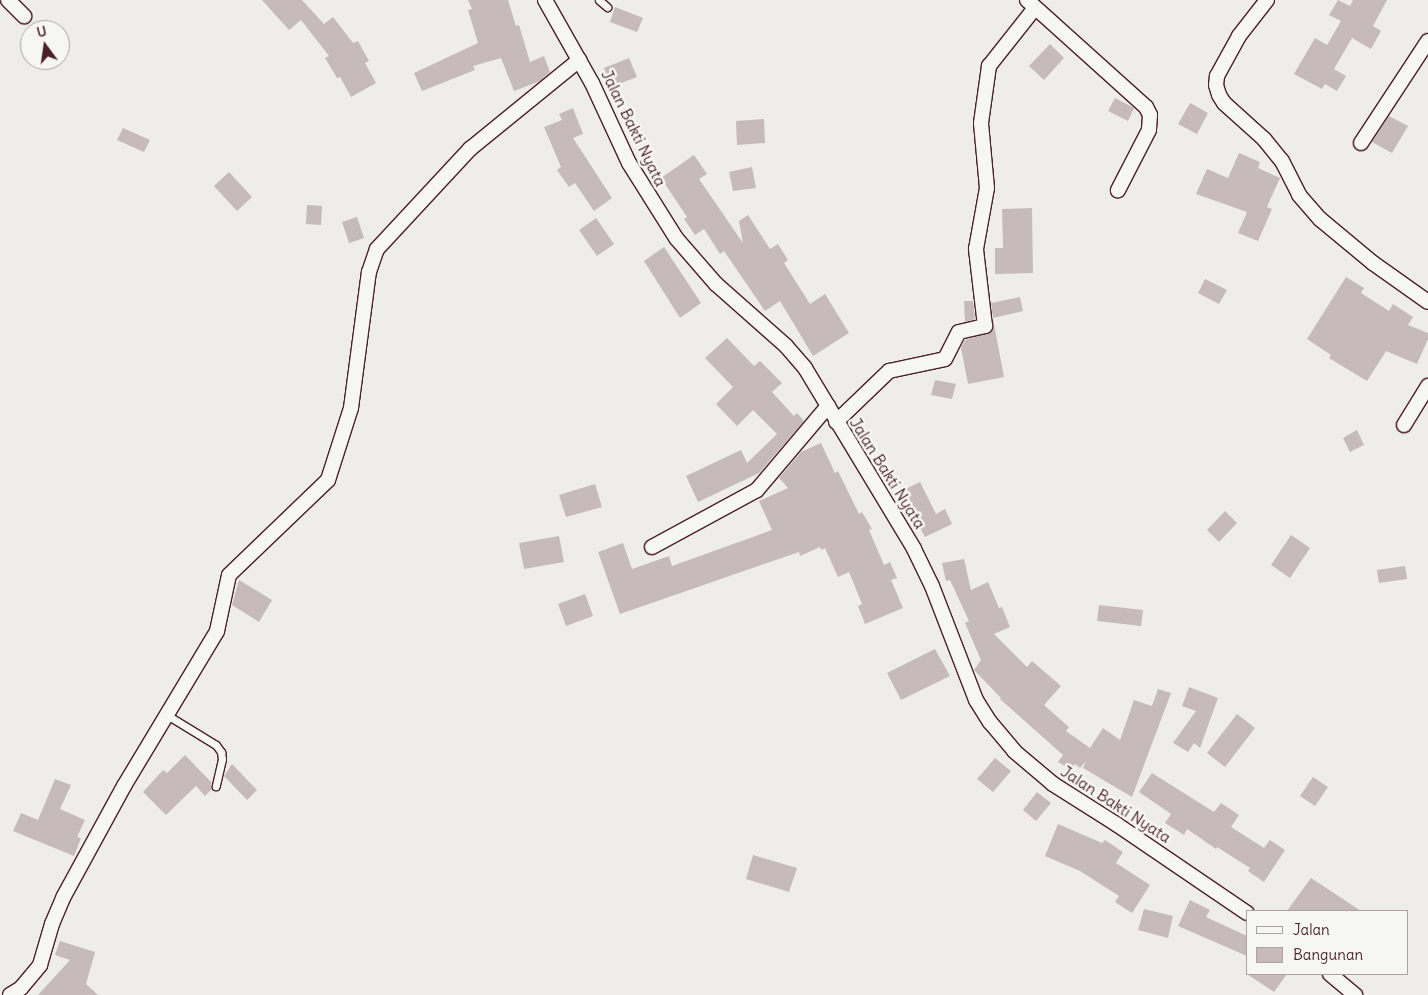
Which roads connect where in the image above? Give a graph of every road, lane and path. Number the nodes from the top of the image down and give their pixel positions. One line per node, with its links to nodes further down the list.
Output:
1 (8, 0): 7 (street)
2 (545, 0): 9 (street, Jalan Bakti Nyata)
3 (599, 0): 6 (lane)
4 (1267, 0): 12 (street)
5 (1031, 4): 11 (street); 15 (street)
6 (607, 7)
7 (24, 16)
8 (1428, 41): 10 (street)
9 (580, 60): 14 (street, Jalan Bakti Nyata); 18 (street)
10 (1361, 143)
11 (1118, 190)
12 (1428, 302)
13 (1428, 386): 16 (street)
14 (828, 406): 15 (street, Jalan Bakti Nyata); 17 (street)
15 (836, 422): 20 (street, Jalan Bakti Nyata)
16 (1404, 425)
17 (652, 547)
18 (167, 715): 19 (lane); 22 (street)
19 (216, 786)
20 (1246, 912)
21 (1331, 975): 23 (street)
22 (10, 995)
23 (1355, 995)

